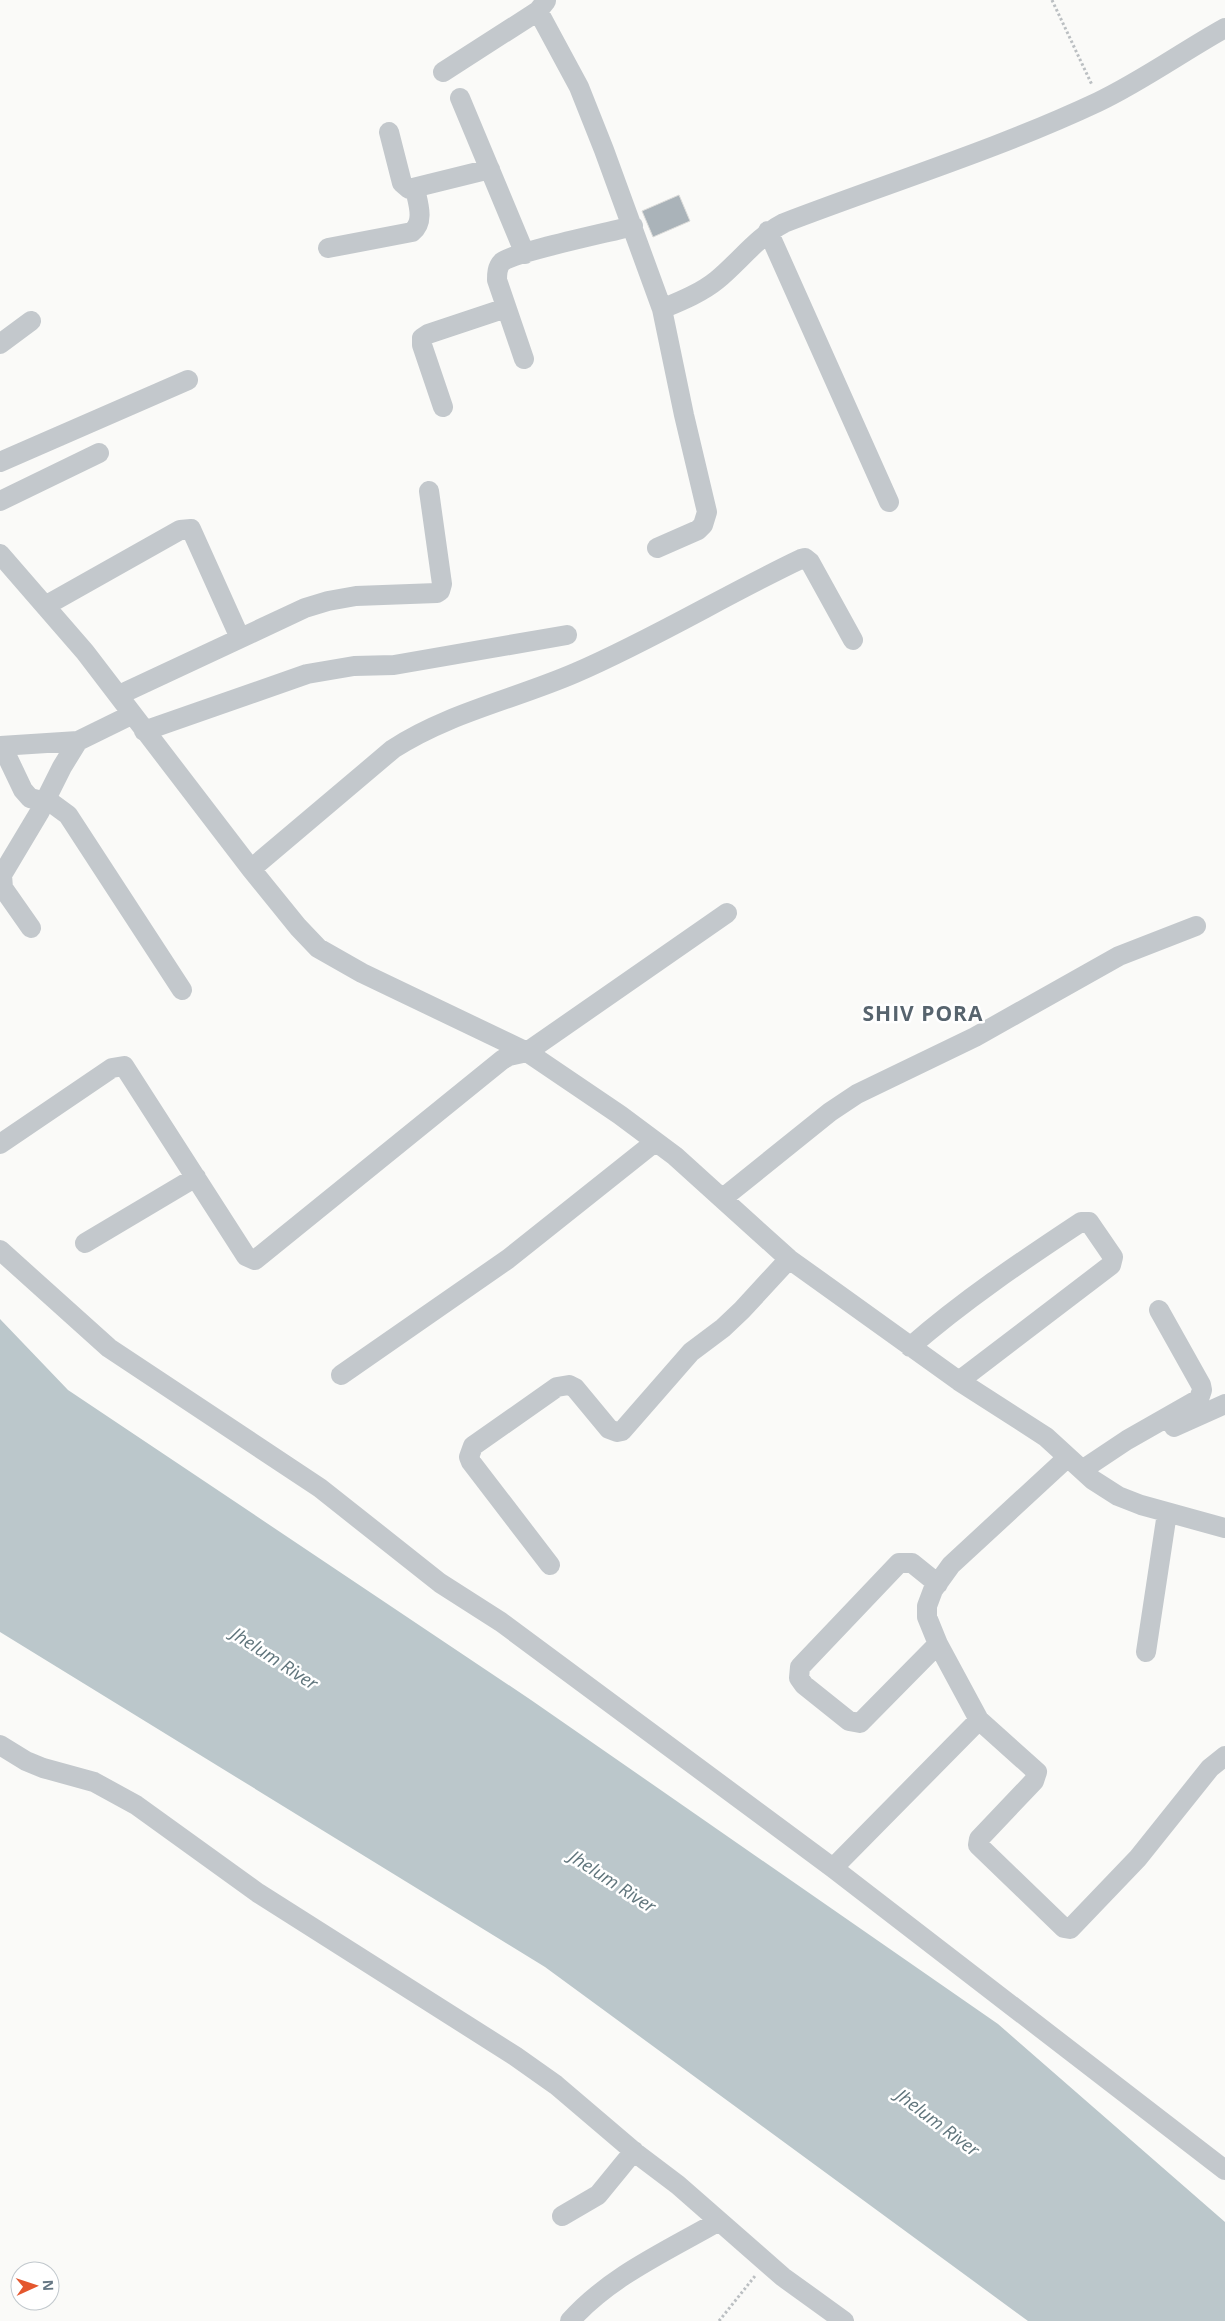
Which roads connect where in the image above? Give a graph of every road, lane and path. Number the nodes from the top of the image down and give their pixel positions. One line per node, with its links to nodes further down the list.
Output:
1 (1052, 0): 6 (path)
2 (542, 5): 4 (street); 10 (street)
3 (1225, 28): 6 (street)
4 (443, 72)
5 (460, 98): 8 (street)
6 (1099, 101): 11 (street)
7 (389, 132): 9 (street)
8 (490, 169): 9 (street); 13 (street)
9 (415, 189): 12 (street)
10 (633, 226): 13 (street); 15 (street)
11 (768, 231): 15 (street); 25 (street)
12 (328, 248)
13 (525, 254): 14 (street)
14 (506, 308): 18 (street); 20 (street)
15 (662, 310): 26 (street)
16 (31, 320): 17 (street)
17 (0, 344)
18 (524, 359)
19 (188, 380): 22 (street)
20 (443, 407)
21 (99, 453): 24 (street)
22 (0, 462)
23 (429, 491): 30 (street)
24 (0, 501)
25 (889, 502)
26 (657, 548)
27 (0, 554): 28 (street)
28 (45, 606): 30 (street); 32 (street)
29 (567, 635): 34 (street)
30 (240, 638): 32 (street)
31 (853, 640): 38 (street)
32 (119, 695): 33 (street)
33 (131, 714): 34 (street); 35 (street)
34 (144, 731): 38 (street)
35 (78, 741): 36 (street); 37 (street)
36 (1, 746): 37 (street)
37 (44, 802): 41 (street); 42 (street)
38 (251, 869): 43 (street)
39 (727, 914): 43 (street)
40 (1196, 926): 47 (street)
41 (31, 928)
42 (182, 990)
43 (527, 1052): 44 (street); 46 (street)
44 (655, 1142): 47 (street); 53 (street)
45 (0, 1144): 46 (street)
46 (196, 1177): 48 (street)
47 (723, 1198): 50 (street)
48 (85, 1243)
49 (0, 1250): 66 (street)
50 (789, 1258): 52 (street); 59 (street)
51 (1159, 1310): 56 (street)
52 (910, 1347): 54 (street); 54 (street)
53 (341, 1376)
54 (959, 1381): 56 (street)
55 (1225, 1404): 56 (street)
56 (1081, 1469): 57 (street); 60 (street)
57 (1167, 1513): 58 (street); 62 (street)
58 (1225, 1528)
59 (550, 1565)
60 (938, 1584): 61 (street); 61 (street)
61 (938, 1644): 63 (street)
62 (1146, 1652)
63 (979, 1720): 65 (street); 66 (street)
64 (0, 1745): 67 (street)
65 (1225, 1756)
66 (833, 1868): 68 (street)
67 (634, 2151): 69 (street); 70 (street)
68 (1225, 2170)
69 (562, 2216)
70 (719, 2221): 71 (street); 72 (street)
71 (766, 2262): 73 (path); 74 (street)
72 (570, 2321)
73 (720, 2321)
74 (844, 2321)

